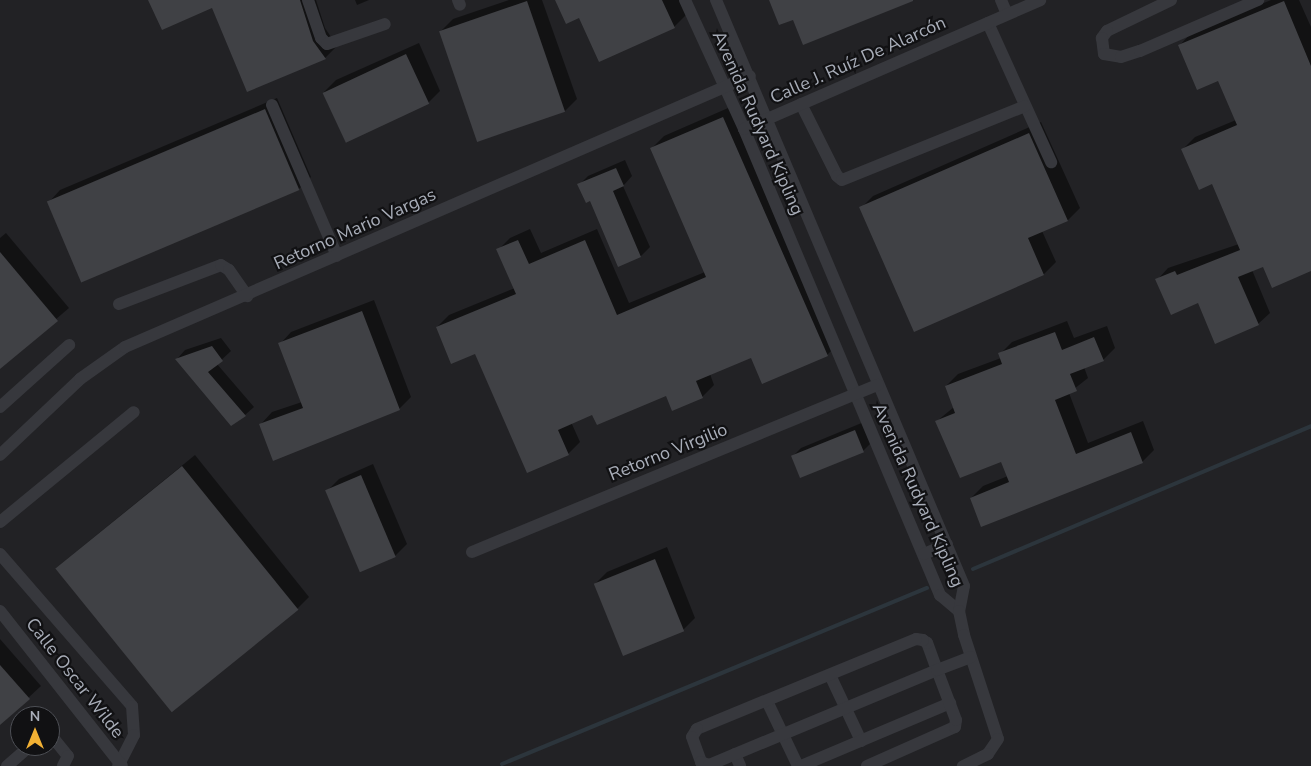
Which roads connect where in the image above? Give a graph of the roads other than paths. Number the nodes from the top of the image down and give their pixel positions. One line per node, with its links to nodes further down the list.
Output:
1 (308, 0): 10 (street)
2 (685, 0): 12 (street, Avenida Rudyard Kipling)
3 (716, 0): 11 (street, Avenida Rudyard Kipling)
4 (1001, 0): 8 (street)
5 (1171, 0): 6 (street)
6 (1258, 0)
7 (1033, 1): 8 (street, Calle J. Ruíz De Alarcón)
8 (1007, 14): 9 (street, Calle J. Ruíz De Alarcón)
9 (988, 22): 13 (street, Calle J. Ruíz De Alarcón); 15 (street)
10 (385, 24)
11 (750, 76): 12 (street, Retorno Mario Vargas); 16 (street, Avenida Rudyard Kipling)
12 (724, 89): 17 (street, Avenida Rudyard Kipling); 19 (street, Retorno Mario Vargas)
13 (801, 104): 15 (street); 16 (street, Calle J. Ruíz De Alarcón)
14 (272, 105): 19 (street)
15 (1026, 106): 18 (street)
16 (768, 118): 17 (street, Calle J. Ruíz De Alarcón); 23 (street, Avenida Rudyard Kipling)
17 (744, 129): 24 (street, Avenida Rudyard Kipling)
18 (1051, 162)
19 (337, 256): 20 (street, Retorno Mario Vargas)
20 (247, 296): 21 (street); 27 (street, Retorno Mario Vargas)
21 (118, 304)
22 (69, 345): 25 (street)
23 (878, 385): 24 (street, Retorno Virgilio); 29 (street, Avenida Rudyard Kipling)
24 (854, 396): 30 (street, Retorno Virgilio); 32 (street, Avenida Rudyard Kipling)
25 (0, 408)
26 (134, 412): 28 (street)
27 (0, 455)
28 (0, 522)
29 (948, 544): 32 (street); 34 (street, Avenida Rudyard Kipling)
30 (472, 552)
31 (0, 554): 46 (street)
32 (924, 554): 34 (street, Avenida Rudyard Kipling)
33 (0, 611): 46 (street, Calle Oscar Wilde)
34 (959, 611): 35 (street)
35 (971, 657): 36 (street); 51 (street)
36 (937, 670): 37 (street); 39 (street); 40 (street)
37 (830, 675): 38 (street); 40 (street)
38 (767, 701): 41 (street); 45 (street)
39 (950, 703): 42 (street); 50 (street)
40 (846, 708): 41 (street); 42 (street)
41 (783, 734): 45 (street); 49 (street)
42 (861, 741): 49 (street)
43 (60, 746): 48 (street)
44 (18, 756): 47 (street)
45 (737, 760)
46 (120, 765)
47 (6, 766)
48 (63, 766)
49 (800, 766)
50 (867, 766)
51 (963, 766)

